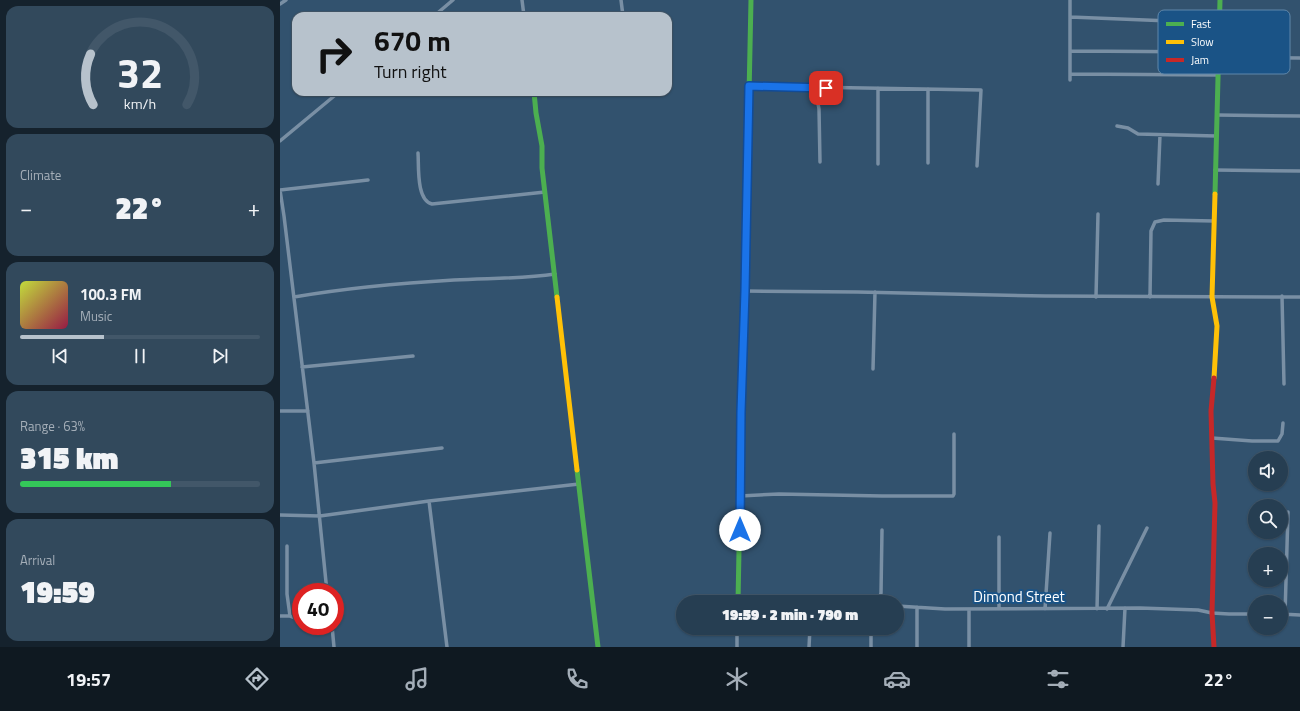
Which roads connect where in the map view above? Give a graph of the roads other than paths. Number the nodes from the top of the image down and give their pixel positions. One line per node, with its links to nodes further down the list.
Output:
1 (286, 0): 7 (street)
2 (453, 0): 8 (street)
3 (522, 0): 9 (street)
4 (621, 0): 10 (street)
5 (751, 0): 20 (street)
6 (1070, 0): 11 (street)
7 (280, 4)
8 (439, 12)
9 (524, 12)
10 (622, 12)
11 (1070, 17): 12 (street); 13 (street)
12 (1158, 20)
13 (1070, 51): 14 (street); 17 (street)
14 (1158, 53)
15 (1290, 58): 16 (street)
16 (1300, 58)
17 (1070, 74): 18 (street); 19 (street)
18 (1218, 75): 26 (street)
19 (1070, 80)
20 (749, 86): 21 (street); 46 (street)
21 (813, 87): 22 (street); 33 (street)
22 (878, 88): 23 (street); 35 (street)
23 (928, 89): 34 (street); 36 (street)
24 (334, 96): 31 (street)
25 (535, 96): 42 (street)
26 (1217, 115): 27 (street); 30 (street)
27 (1300, 116)
28 (1117, 126): 29 (street)
29 (1160, 135): 30 (street); 40 (street)
30 (1216, 136): 37 (street)
31 (280, 141)
32 (418, 153): 42 (street)
33 (820, 162)
34 (928, 163)
35 (878, 164)
36 (977, 166)
37 (1215, 170): 38 (street); 44 (street)
38 (1300, 171)
39 (368, 180): 41 (street)
40 (1158, 184)
41 (280, 190): 50 (street)
42 (545, 192): 45 (street)
43 (1098, 214): 48 (street)
44 (1214, 221): 51 (street); 52 (street)
45 (555, 274): 50 (street); 65 (street)
46 (745, 291): 47 (street); 66 (street)
47 (875, 292): 48 (street); 56 (street)
48 (1096, 296): 51 (street)
49 (1282, 296): 52 (street); 53 (street); 57 (street)
50 (294, 297): 55 (street)
51 (1150, 297): 52 (street)
52 (1212, 297): 62 (street)
53 (1300, 297)
54 (413, 356): 55 (street)
55 (302, 367): 59 (street)
56 (873, 369)
57 (1284, 384)
58 (280, 411): 59 (street)
59 (308, 411): 64 (street)
60 (1283, 423): 62 (street)
61 (954, 434): 66 (street)
62 (1212, 438): 89 (street)
63 (442, 448): 64 (street)
64 (314, 463): 69 (street)
65 (579, 484): 67 (street); 101 (street)
66 (740, 496): 78 (street)
67 (429, 501): 69 (street); 100 (street)
68 (280, 515): 69 (street)
69 (320, 516): 77 (street)
70 (1099, 526): 87 (street)
71 (1147, 528): 88 (street)
72 (882, 530): 79 (street)
73 (1050, 533): 86 (street)
74 (999, 537): 83 (street)
75 (1287, 539): 80 (street)
76 (287, 546): 94 (street)
77 (326, 583)
78 (738, 595)
79 (880, 595)
80 (1284, 595)
81 (904, 606): 82 (street, Dimond Street)
82 (917, 607): 85 (street, Dimond Street); 105 (street)
83 (999, 608): 85 (street, Dimond Street); 86 (street, Dimond Street)
84 (1125, 608): 88 (street, Dimond Street); 89 (street, Dimond Street); 107 (street)
85 (969, 609): 106 (street)
86 (1045, 609): 87 (street, Dimond Street)
87 (1097, 609): 88 (street, Dimond Street)
88 (1107, 609)
89 (1212, 613): 90 (street); 108 (street)
90 (1248, 614)
91 (1288, 614): 92 (street)
92 (1300, 615)
93 (280, 616): 94 (street)
94 (290, 616)
95 (333, 635): 99 (street)
96 (737, 635): 102 (street)
97 (810, 635): 103 (street)
98 (871, 635): 104 (street)
99 (334, 647)
100 (447, 647)
101 (598, 647)
102 (737, 647)
103 (810, 647)
104 (871, 647)
105 (917, 647)
106 (969, 647)
107 (1123, 647)
108 (1214, 647)

